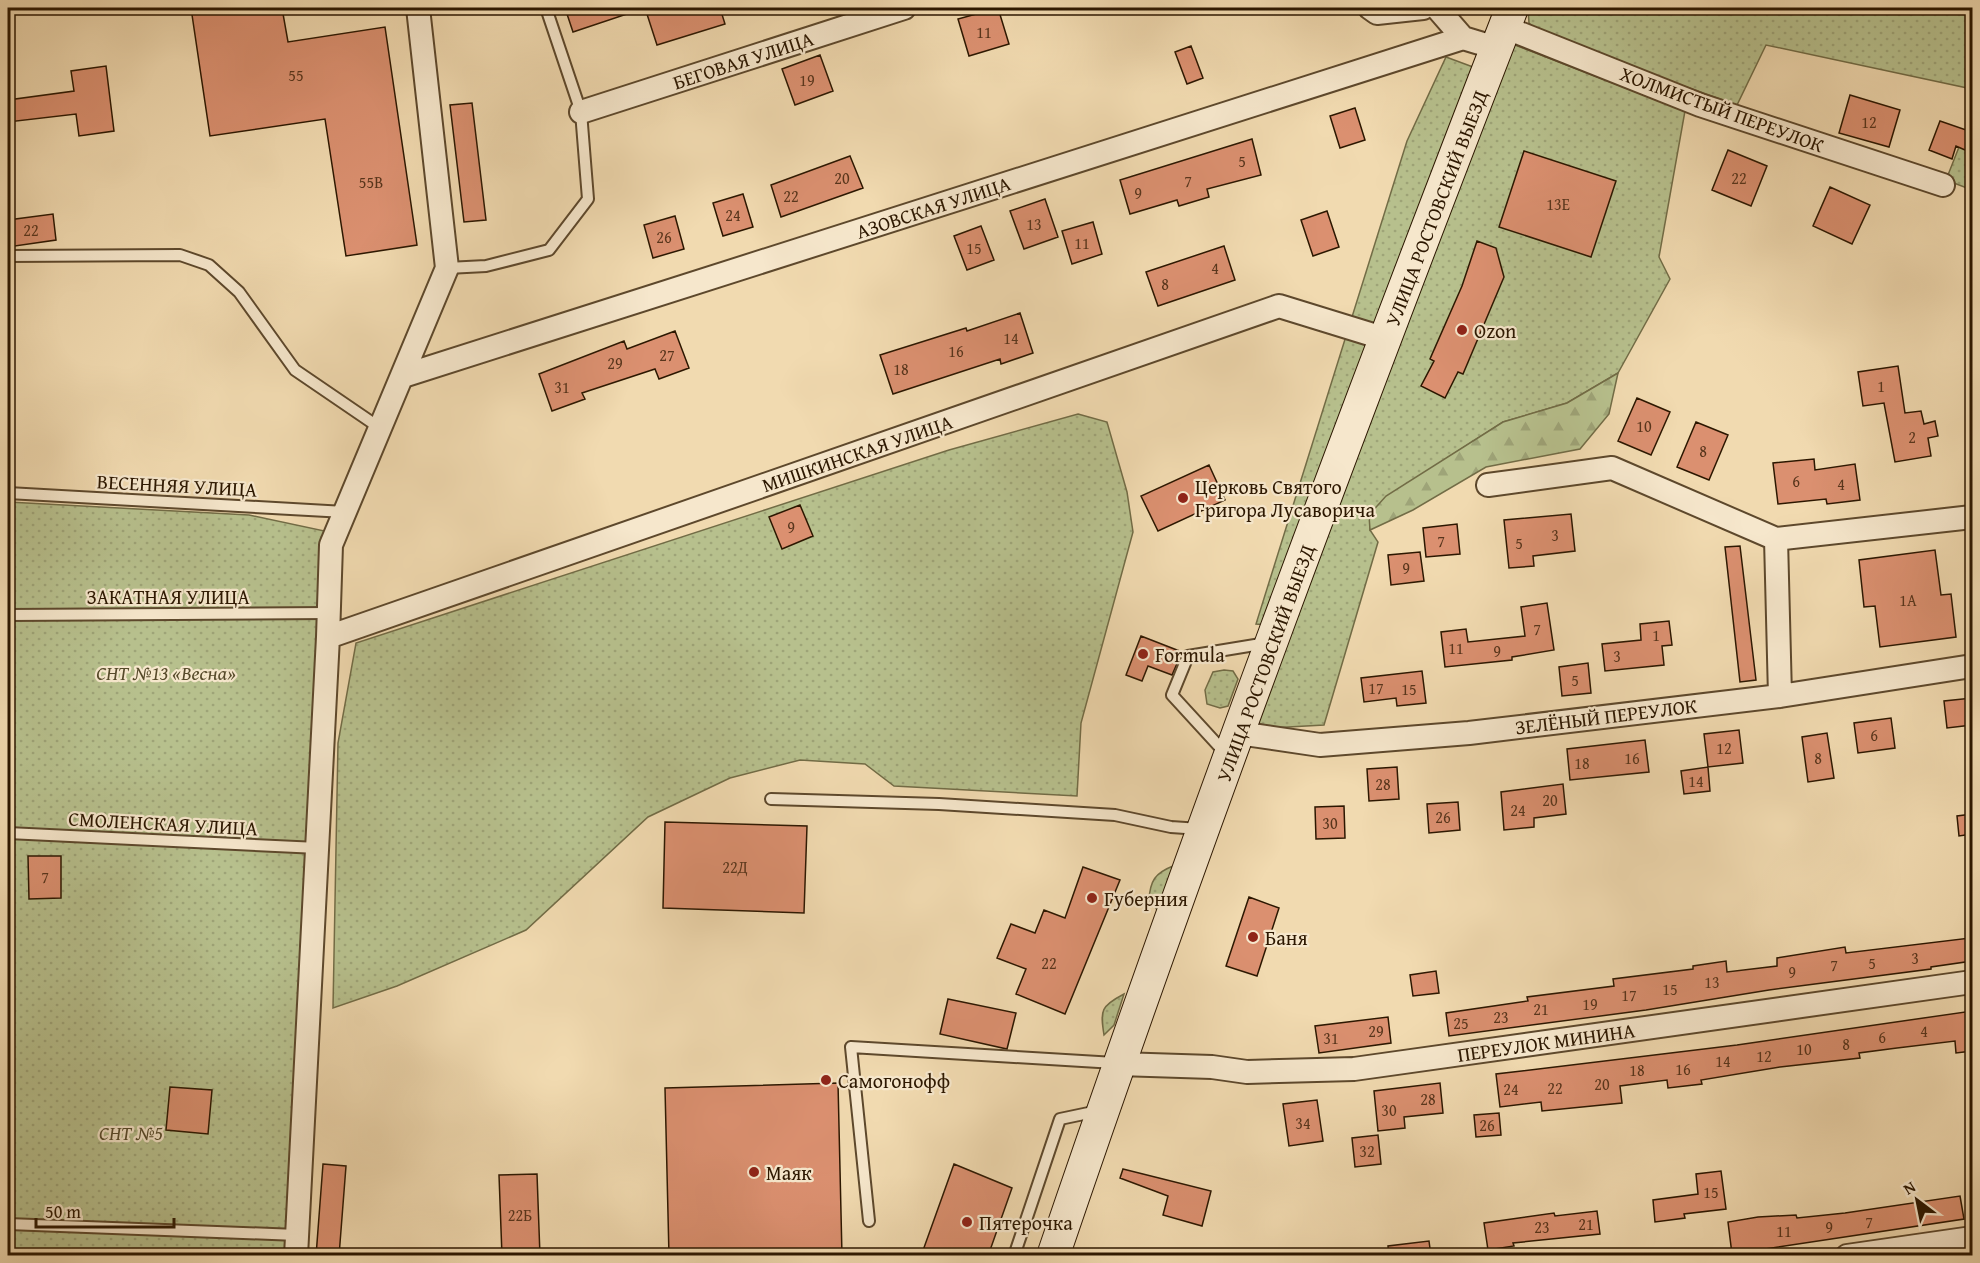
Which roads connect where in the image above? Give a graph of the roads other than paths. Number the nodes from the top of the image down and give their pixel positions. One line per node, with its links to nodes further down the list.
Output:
1 (418, 8): 12 (street)
2 (546, 8): 9 (lane)
3 (904, 8): 9 (street, БЕГОВАЯ УЛИЦА)
4 (1370, 8): 5 (street)
5 (1424, 8)
6 (1437, 8): 8 (street)
7 (1504, 28): 8 (street, ХОЛМИСТЫЙ ПЕРЕУЛОК); 10 (street, ХОЛМИСТЫЙ ПЕРЕУЛОК); 13 (main road, УЛИЦА РОСТОВСКИЙ ВЫЕЗД)
8 (1463, 38): 14 (street, АЗОВСКАЯ УЛИЦА)
9 (581, 112): 12 (lane)
10 (1943, 184)
11 (8, 256): 15 (lane)
12 (447, 268): 14 (street)
13 (1386, 339): 23 (street, МИШКИНСКАЯ УЛИЦА); 24 (main road, УЛИЦА РОСТОВСКИЙ ВЫЕЗД)
14 (403, 376): 15 (street)
15 (381, 428): 18 (street)
16 (1488, 484): 20 (street)
17 (8, 493): 18 (lane, ВЕСЕННЯЯ УЛИЦА)
18 (345, 512): 21 (street)
19 (1972, 517): 20 (street)
20 (1776, 538): 26 (street)
21 (329, 613): 22 (lane, ЗАКАТНАЯ УЛИЦА); 23 (street)
22 (8, 615)
23 (328, 637): 31 (street)
24 (1273, 642): 27 (main road, УЛИЦА РОСТОВСКИЙ ВЫЕЗД); 27 (lane)
25 (1972, 666): 26 (street, ЗЕЛЁНЫЙ ПЕРЕУЛОК)
26 (1780, 696): 27 (street, ЗЕЛЁНЫЙ ПЕРЕУЛОК)
27 (1234, 745): 29 (main road, УЛИЦА РОСТОВСКИЙ ВЫЕЗД)
28 (771, 799): 29 (lane)
29 (1204, 829): 33 (main road, УЛИЦА РОСТОВСКИЙ ВЫЕЗД)
30 (8, 833): 31 (lane, СМОЛЕНСКАЯ УЛИЦА)
31 (318, 848): 38 (street)
32 (1972, 982): 33 (street, ПЕРЕУЛОК МИНИНА)
33 (1119, 1064): 34 (main road, УЛИЦА РОСТОВСКИЙ ВЫЕЗД); 35 (lane)
34 (1103, 1110): 39 (lane); 40 (main road, УЛИЦА РОСТОВСКИЙ ВЫЕЗД)
35 (868, 1221)
36 (8, 1224): 38 (lane)
37 (1972, 1239): 41 (street)
38 (297, 1245)
39 (1014, 1256)
40 (1053, 1256)
41 (1847, 1256)

